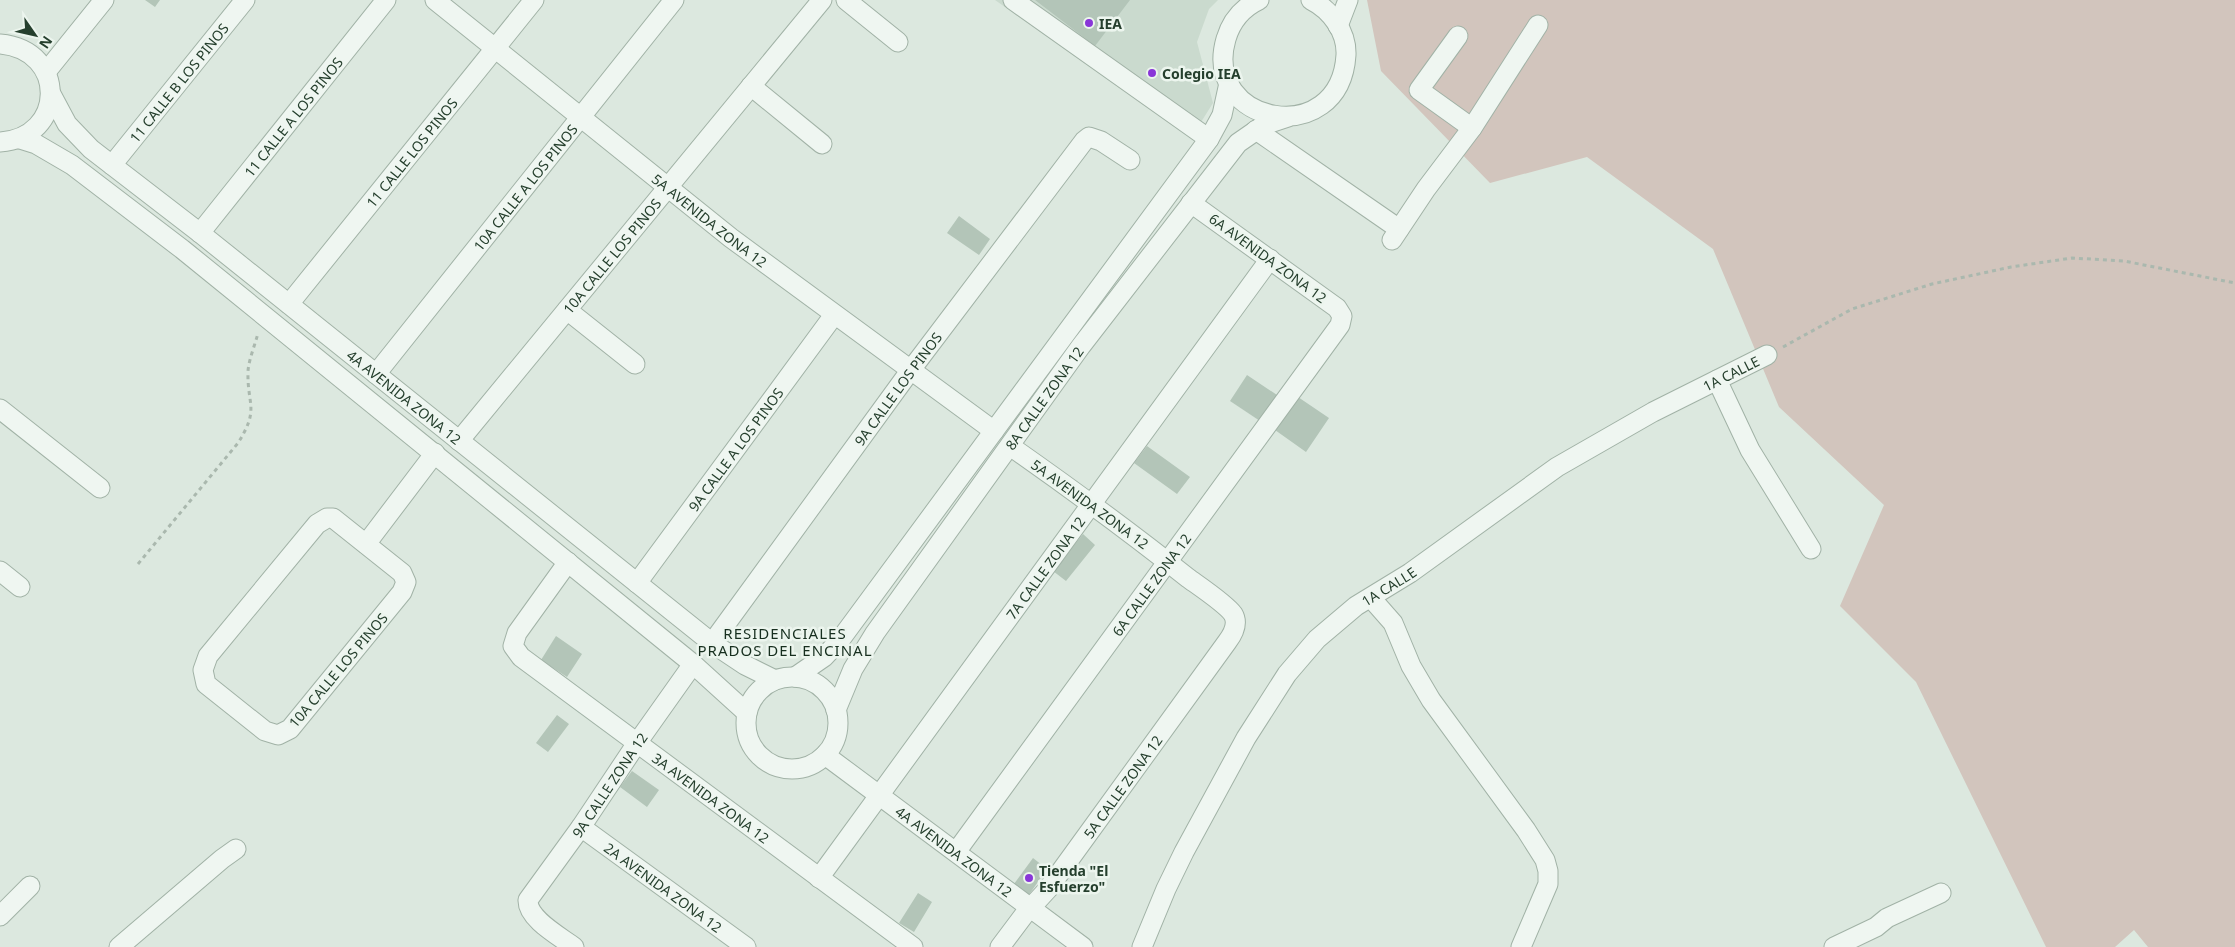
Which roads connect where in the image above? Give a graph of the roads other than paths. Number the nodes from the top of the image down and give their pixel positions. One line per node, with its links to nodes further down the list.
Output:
1 (104, 0): 19 (street)
2 (245, 0): 32 (street, 11 CALLE B LOS PINOS)
3 (386, 0): 35 (street, 11 CALLE A LOS PINOS)
4 (435, 0): 18 (street, 5A AVENIDA ZONA 12)
5 (534, 0): 18 (street, 11 CALLE LOS PINOS)
6 (674, 0): 23 (street, 10A CALLE A LOS PINOS)
7 (822, 0): 21 (street, 10A CALLE LOS PINOS)
8 (846, 0): 16 (street)
9 (1013, 0): 28 (street)
10 (1259, 0): 20 (street)
11 (1311, 0): 14 (street)
12 (1348, 0): 14 (street)
13 (1538, 24): 25 (street)
14 (1338, 26): 24 (street, 8A CALLE ZONA 12)
15 (1458, 36): 25 (street)
16 (898, 42)
17 (0, 44): 19 (street)
18 (495, 48): 23 (street, 5A AVENIDA ZONA 12); 37 (street, 11 CALLE LOS PINOS)
19 (46, 72): 22 (street)
20 (1229, 83): 24 (street); 28 (street, 8A CALLE ZONA 12)
21 (751, 86): 30 (street); 33 (street, 10A CALLE LOS PINOS)
22 (51, 94): 27 (street); 32 (street, 4A AVENIDA ZONA 12)
23 (580, 117): 33 (street, 5A AVENIDA ZONA 12); 44 (street, 10A CALLE A LOS PINOS)
24 (1288, 117): 26 (street, 8A CALLE ZONA 12)
25 (1472, 128): 26 (street)
26 (1256, 130): 34 (street, 8A CALLE ZONA 12)
27 (20, 139): 29 (street); 50 (street, 4A AVENIDA ZONA 12)
28 (1209, 139): 47 (street, 8A CALLE ZONA 12)
29 (0, 142)
30 (822, 144)
31 (1130, 160): 43 (street, 9A CALLE LOS PINOS)
32 (112, 165): 35 (street, 4A AVENIDA ZONA 12)
33 (668, 187): 38 (street, 10A CALLE LOS PINOS); 39 (street, 5A AVENIDA ZONA 12)
34 (1191, 203): 36 (street, 6A AVENIDA ZONA 12); 49 (street, 8A CALLE ZONA 12)
35 (200, 233): 37 (street, 4A AVENIDA ZONA 12)
36 (1270, 259): 40 (street, 6A AVENIDA ZONA 12); 52 (street, 7A CALLE ZONA 12)
37 (289, 304): 44 (street, 4A AVENIDA ZONA 12)
38 (567, 310): 42 (street); 48 (street, 10A CALLE LOS PINOS)
39 (834, 315): 43 (street, 5A AVENIDA ZONA 12); 58 (street, 9A CALLE A LOS PINOS)
40 (1342, 316): 56 (street, 6A CALLE ZONA 12)
41 (1767, 356): 45 (street, 1A CALLE)
42 (635, 364)
43 (910, 371): 47 (street, 5A AVENIDA ZONA 12); 62 (street, 9A CALLE LOS PINOS)
44 (376, 374): 48 (street, 4A AVENIDA ZONA 12)
45 (1717, 380): 54 (street); 60 (street, 1A CALLE)
46 (0, 409): 51 (street)
47 (994, 431): 64 (street, 8A CALLE ZONA 12)
48 (459, 441): 58 (street, 4A AVENIDA ZONA 12)
49 (1010, 446): 52 (street, 5A AVENIDA ZONA 12); 66 (street, 8A CALLE ZONA 12)
50 (435, 453): 53 (street); 55 (street, 4A AVENIDA ZONA 12)
51 (100, 488)
52 (1091, 503): 56 (street, 5A AVENIDA ZONA 12); 70 (street, 7A CALLE ZONA 12)
53 (366, 544): 53 (street, 10A CALLE LOS PINOS)
54 (1812, 549)
55 (568, 562): 63 (street, 4A AVENIDA ZONA 12); 68 (street, 3A AVENIDA ZONA 12)
56 (1169, 562): 61 (street, 5A AVENIDA ZONA 12); 73 (street, 6A CALLE ZONA 12)
57 (0, 571): 59 (street)
58 (637, 583): 62 (street, 4A AVENIDA ZONA 12)
59 (20, 586)
60 (1370, 598): 85 (street, 1A CALLE); 86 (street)
61 (1235, 621): 77 (street, 5A CALLE ZONA 12)
62 (712, 643): 65 (street, 4A AVENIDA ZONA 12)
63 (693, 664): 67 (street, 4A AVENIDA ZONA 12); 68 (street, 9A CALLE ZONA 12)
64 (795, 677): 65 (street); 66 (street)
65 (775, 680): 67 (street)
66 (836, 710): 69 (street)
67 (747, 713): 69 (street)
68 (637, 743): 71 (street, 9A CALLE ZONA 12); 74 (street, 3A AVENIDA ZONA 12)
69 (824, 755): 70 (street, 4A AVENIDA ZONA 12)
70 (879, 795): 73 (street, 4A AVENIDA ZONA 12); 74 (street, 7A CALLE ZONA 12)
71 (581, 827): 80 (street, 9A CALLE ZONA 12); 81 (street, 2A AVENIDA ZONA 12)
72 (236, 849): 79 (street)
73 (956, 852): 77 (street, 4A AVENIDA ZONA 12)
74 (819, 878): 82 (street, 3A AVENIDA ZONA 12)
75 (30, 886): 78 (street)
76 (1941, 893): 87 (street)
77 (1031, 908): 83 (street, 5A CALLE ZONA 12); 84 (street, 4A AVENIDA ZONA 12)
78 (0, 916)
79 (118, 947)
80 (574, 947)
81 (746, 947)
82 (913, 947)
83 (1000, 947)
84 (1083, 947)
85 (1142, 947)
86 (1521, 947)
87 (1834, 947)

